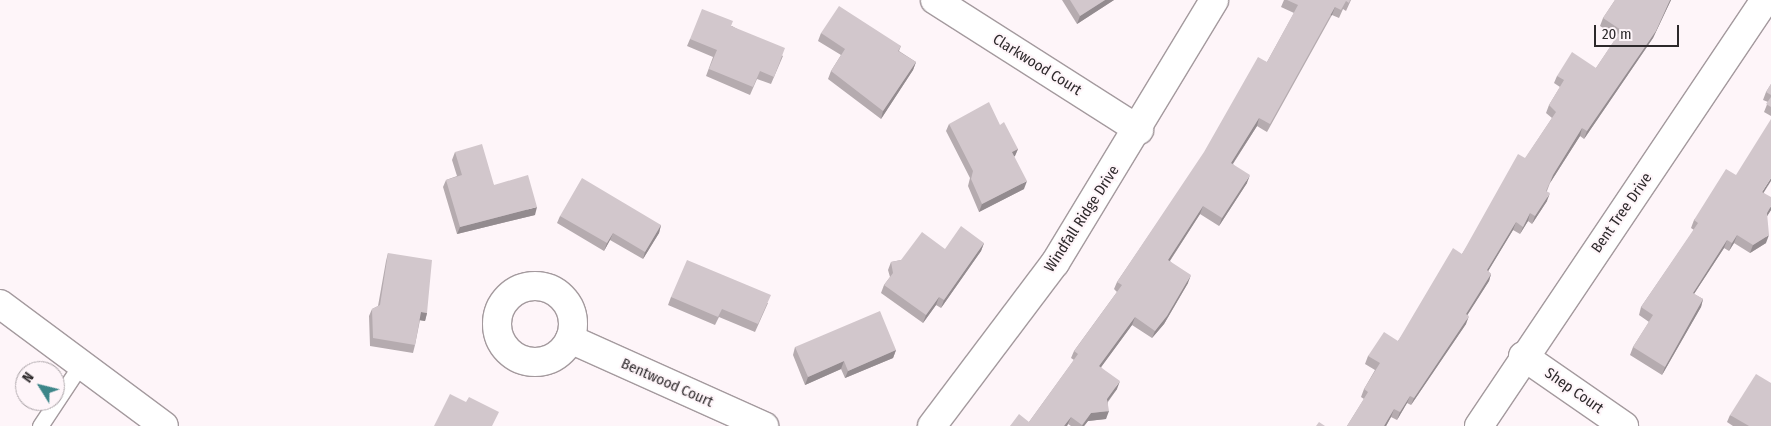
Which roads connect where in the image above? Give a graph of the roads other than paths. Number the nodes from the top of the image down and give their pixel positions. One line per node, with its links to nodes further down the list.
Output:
1 (935, 0): 4 (street, Clarkwood Court)
2 (1214, 0): 4 (street, Windfall Ridge Drive)
3 (1765, 0): 7 (street, Bent Tree Drive)
4 (1139, 130): 12 (street, Windfall Ridge Drive)
5 (0, 304): 8 (street)
6 (570, 339): 11 (street, Bentwood Court)
7 (1523, 356): 13 (street, Bent Tree Drive); 14 (street, Shep Court)
8 (81, 364): 9 (lane); 10 (street)
9 (40, 426)
10 (164, 426)
11 (764, 426)
12 (932, 426)
13 (1479, 426)
14 (1624, 426)

